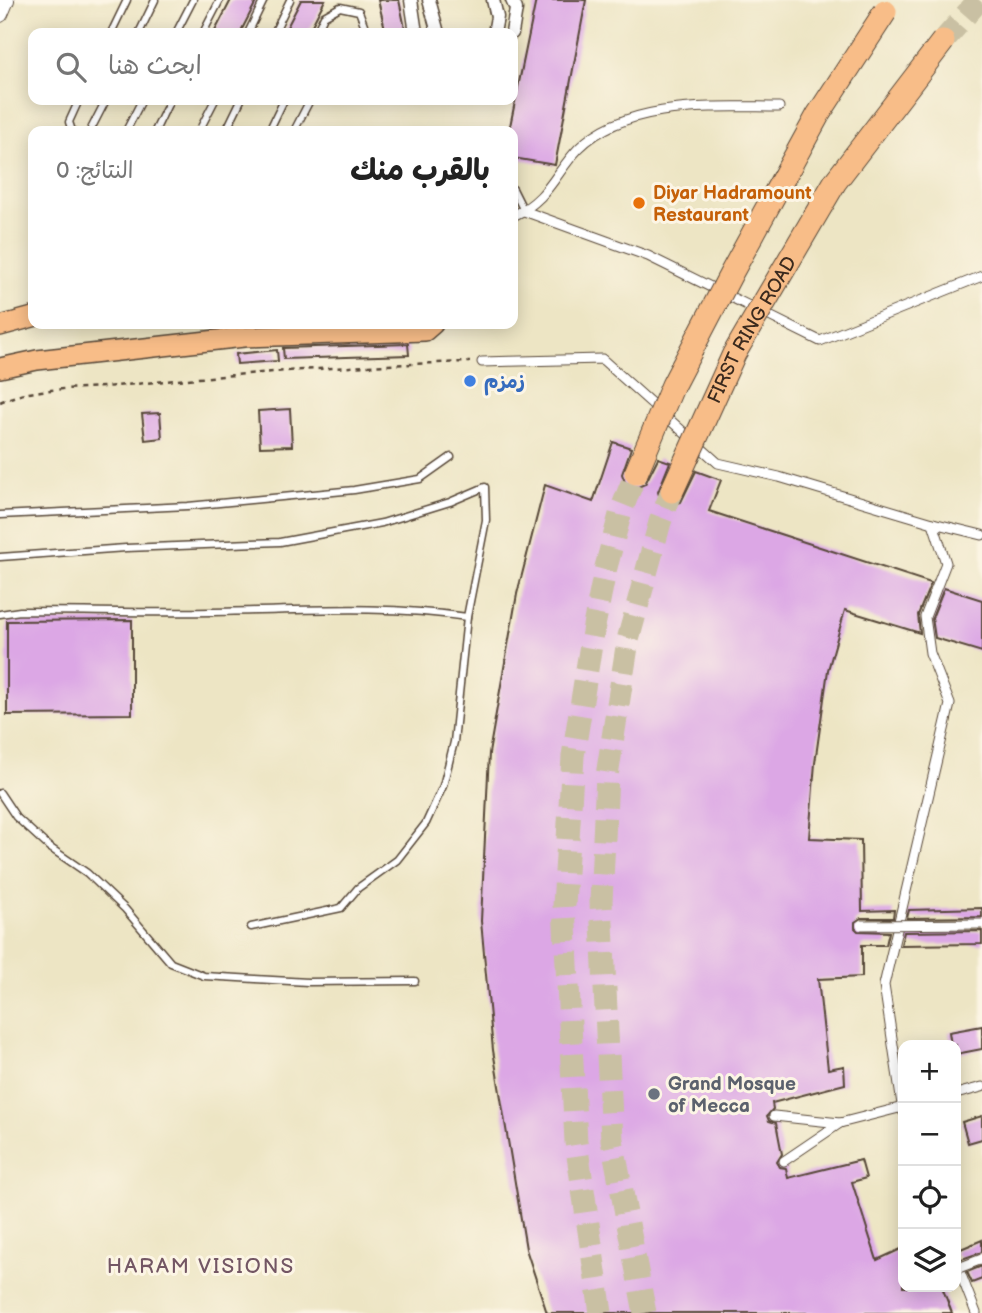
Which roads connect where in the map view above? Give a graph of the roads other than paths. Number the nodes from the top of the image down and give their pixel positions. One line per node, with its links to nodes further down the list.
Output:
1 (6, 0): 13 (street)
2 (127, 0): 14 (lane)
3 (155, 0): 15 (lane)
4 (193, 0): 16 (lane)
5 (220, 0): 17 (lane)
6 (264, 0): 18 (lane)
7 (290, 0): 19 (lane)
8 (411, 0): 22 (street)
9 (429, 0): 23 (street)
10 (493, 0): 24 (street)
11 (512, 0): 25 (street)
12 (885, 12): 54 (highway, bridge)
13 (0, 14)
14 (113, 28)
15 (141, 28)
16 (179, 28)
17 (206, 28)
18 (250, 28)
19 (276, 28)
20 (318, 28): 21 (lane)
21 (365, 28)
22 (415, 28)
23 (437, 28)
24 (495, 28)
25 (513, 28)
26 (943, 41): 55 (highway, FIRST RING ROAD, bridge)
27 (77, 105): 36 (lane)
28 (103, 105): 37 (lane)
29 (139, 105): 38 (lane)
30 (168, 105): 39 (lane)
31 (212, 105): 40 (lane)
32 (239, 105): 41 (lane)
33 (282, 105): 42 (lane)
34 (307, 105): 43 (lane)
35 (779, 107): 45 (street)
36 (70, 126)
37 (93, 126)
38 (129, 126)
39 (157, 126)
40 (202, 126)
41 (228, 126)
42 (271, 126)
43 (297, 126)
44 (518, 199): 45 (lane)
45 (524, 211): 46 (street); 47 (street)
46 (518, 214)
47 (982, 276)
48 (28, 318): 49 (main road)
49 (0, 326)
50 (427, 329): 52 (main road)
51 (482, 362): 57 (street)
52 (0, 368)
53 (451, 457): 56 (lane)
54 (636, 473)
55 (672, 491)
56 (0, 515)
57 (933, 523): 58 (street); 69 (street)
58 (982, 535)
59 (0, 557): 61 (lane)
60 (0, 614): 61 (lane)
61 (467, 617): 65 (lane)
62 (0, 793): 66 (lane)
63 (982, 924): 64 (street, bridge)
64 (861, 925)
65 (251, 926)
66 (415, 981)
67 (982, 1087): 68 (street)
68 (961, 1093)
69 (902, 1103)
70 (898, 1109): 72 (street)
71 (774, 1116): 72 (street)
72 (840, 1123): 73 (street)
73 (784, 1161)
74 (982, 1259): 75 (street, bridge)
75 (961, 1267)
76 (961, 1275): 77 (street)
77 (976, 1313)

